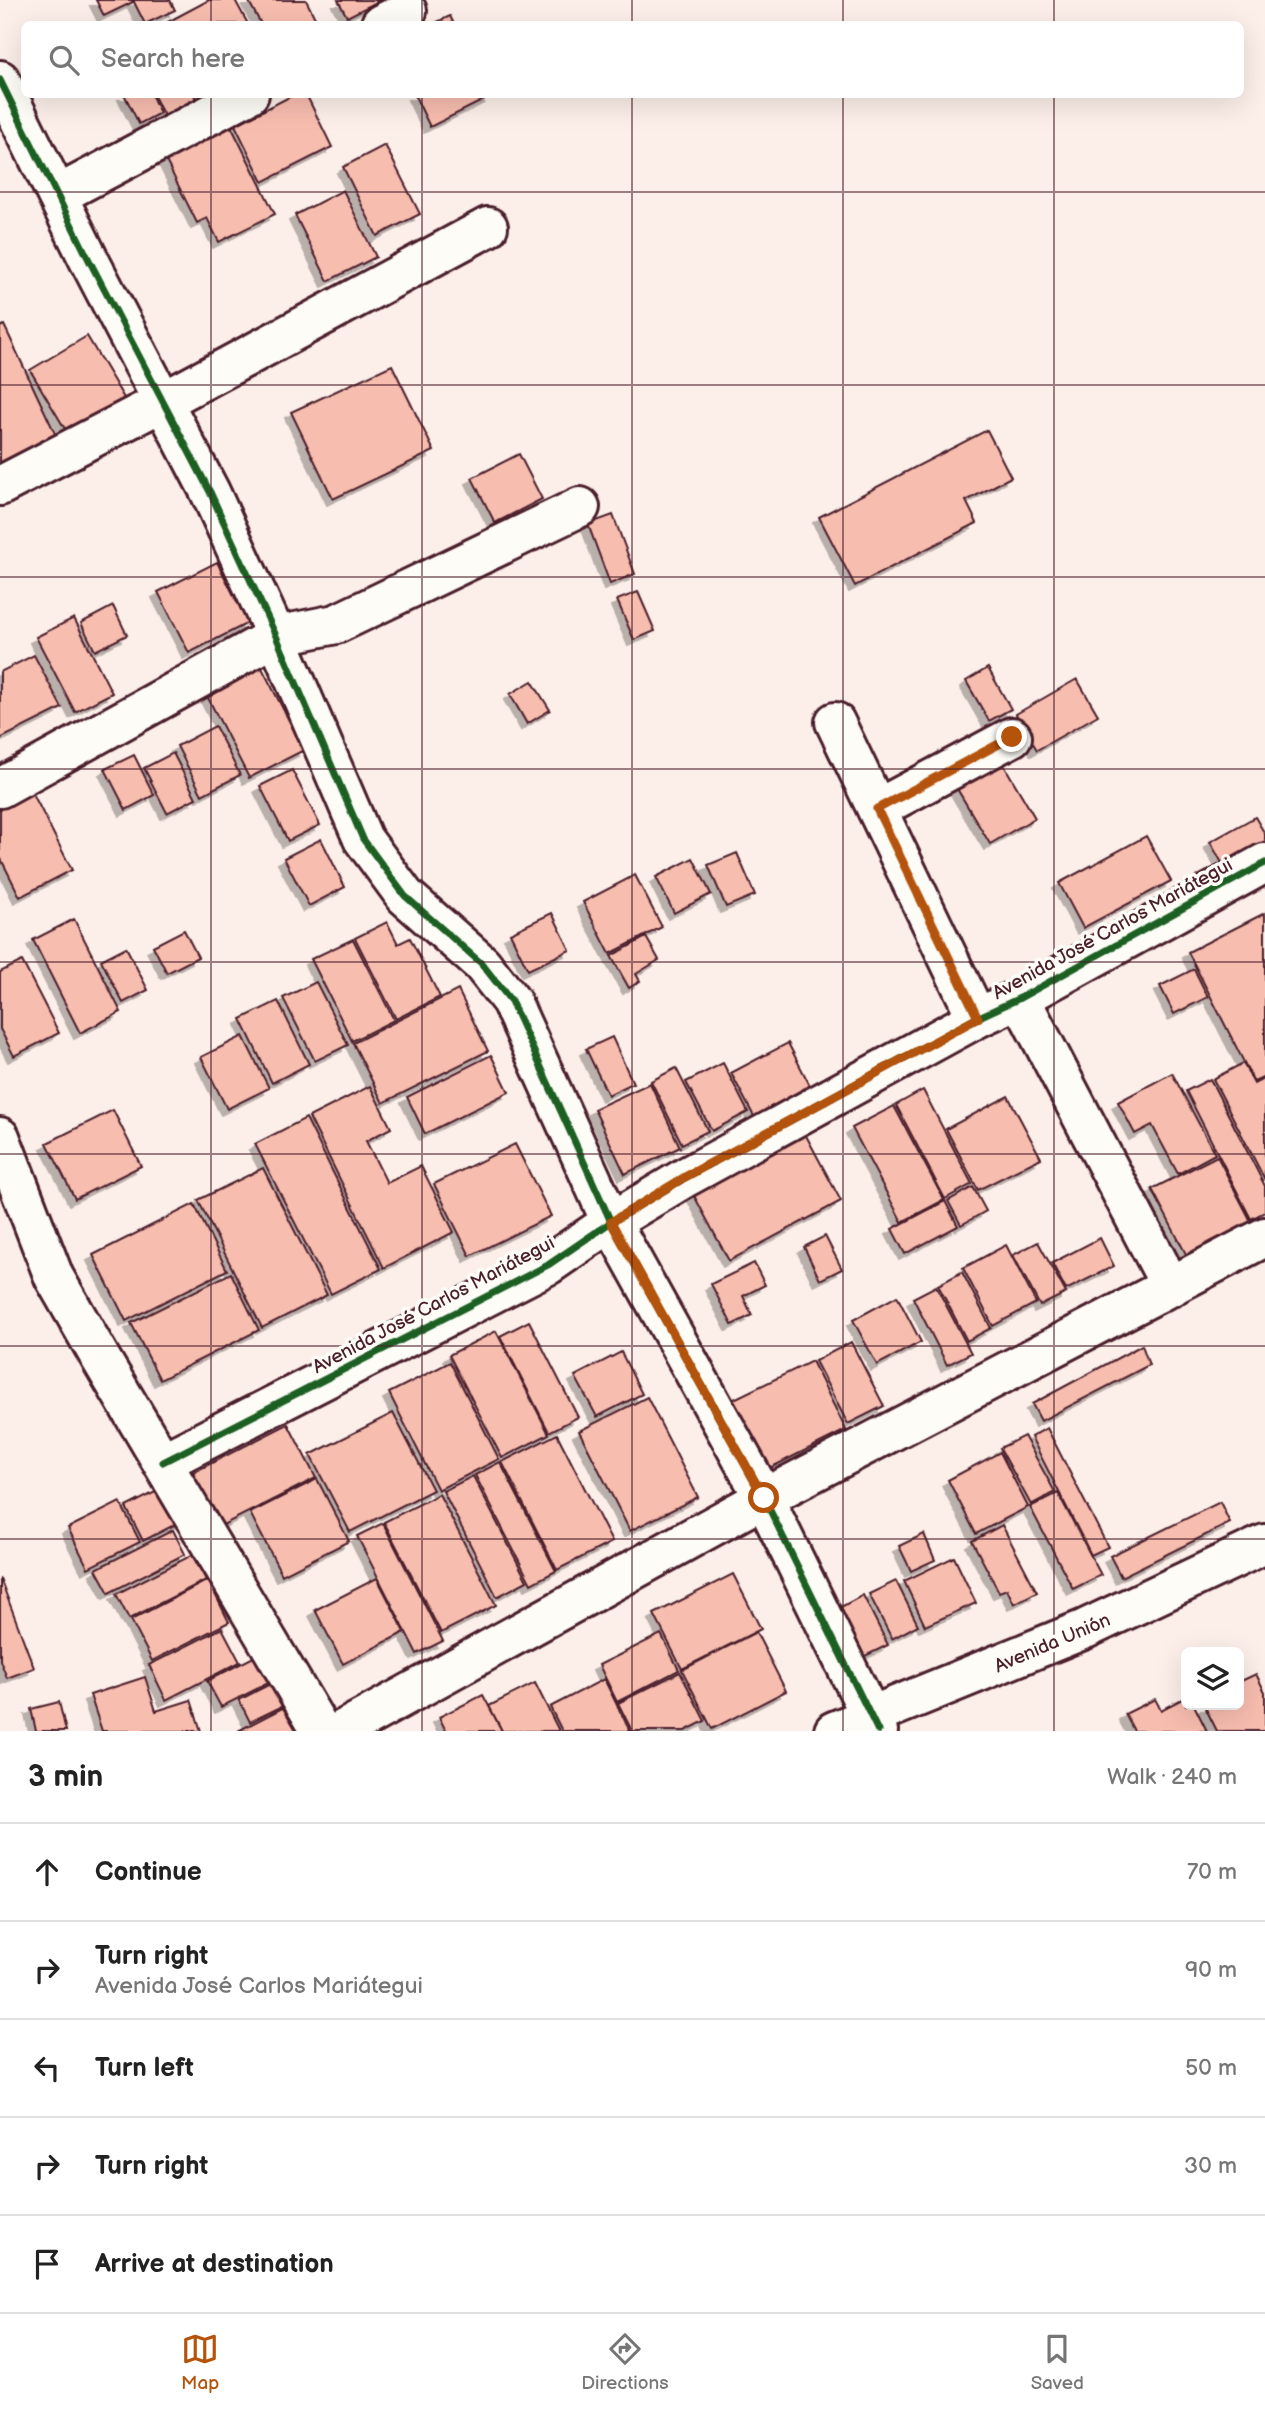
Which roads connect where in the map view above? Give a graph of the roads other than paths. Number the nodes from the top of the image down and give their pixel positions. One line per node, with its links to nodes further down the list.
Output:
1 (0, 80): 3 (street)
2 (241, 98): 3 (street)
3 (58, 195): 5 (street)
4 (488, 227): 5 (street)
5 (164, 401): 6 (street); 8 (street)
6 (0, 486)
7 (580, 507): 8 (street)
8 (276, 636): 11 (street); 17 (street)
9 (835, 722): 12 (street)
10 (1012, 737): 12 (street)
11 (0, 788)
12 (877, 809): 15 (street)
13 (1265, 863): 14 (street, Avenida José Carlos Mariátegui)
14 (1020, 998): 15 (street, Avenida José Carlos Mariátegui); 19 (street)
15 (978, 1018): 17 (street, Avenida José Carlos Mariátegui)
16 (0, 1137): 20 (street)
17 (611, 1222): 20 (street, Avenida José Carlos Mariátegui); 21 (street)
18 (1265, 1237): 19 (street)
19 (1171, 1287): 21 (street)
20 (163, 1462): 24 (street)
21 (764, 1498): 23 (street); 25 (street)
22 (1265, 1544): 23 (street, Avenida Unión)
23 (875, 1724): 26 (street, Avenida Unión)
24 (321, 1731)
25 (341, 1731)
26 (834, 1731)

